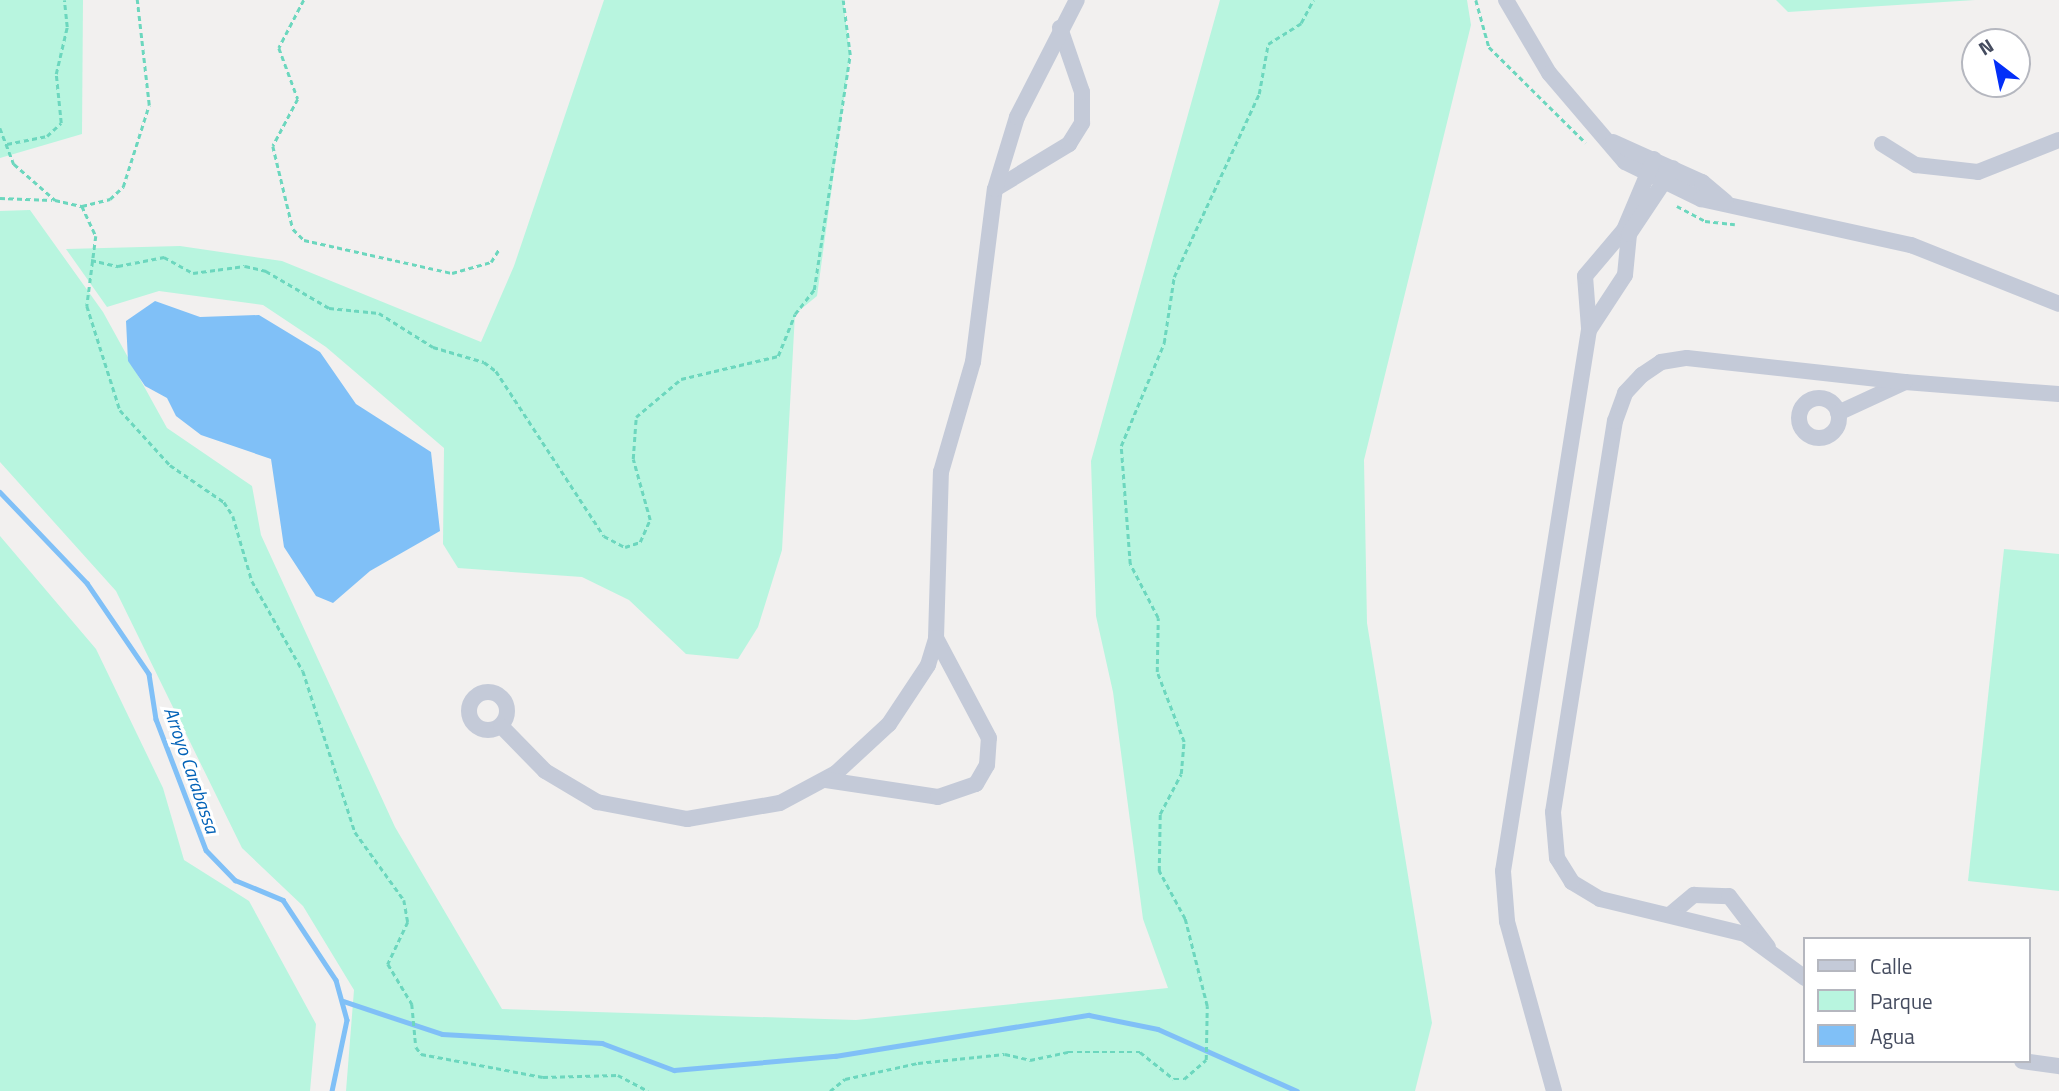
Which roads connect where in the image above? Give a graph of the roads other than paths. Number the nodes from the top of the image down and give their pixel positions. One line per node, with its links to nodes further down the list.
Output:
1 (1077, 0): 3 (street)
2 (1506, 0): 6 (street)
3 (1060, 28): 9 (street); 9 (street)
4 (2059, 139): 5 (street)
5 (1882, 144)
6 (1650, 166): 7 (street); 8 (street); 12 (street)
7 (1673, 168): 8 (street); 10 (street)
8 (1666, 183): 10 (street); 12 (street)
9 (995, 189): 16 (street)
10 (1727, 202): 11 (street)
11 (2059, 304)
12 (1589, 330): 26 (street)
13 (1905, 382): 14 (street); 15 (street); 19 (street)
14 (2059, 394)
15 (1838, 413)
16 (936, 638): 18 (street); 18 (street)
17 (501, 726): 18 (street)
18 (825, 779)
19 (1671, 914): 20 (street); 20 (street)
20 (1769, 949): 21 (street)
21 (1804, 977)
22 (2031, 1062): 24 (street)
23 (2031, 1063): 25 (street)
24 (2059, 1066)
25 (2059, 1078)
26 (1553, 1091)

